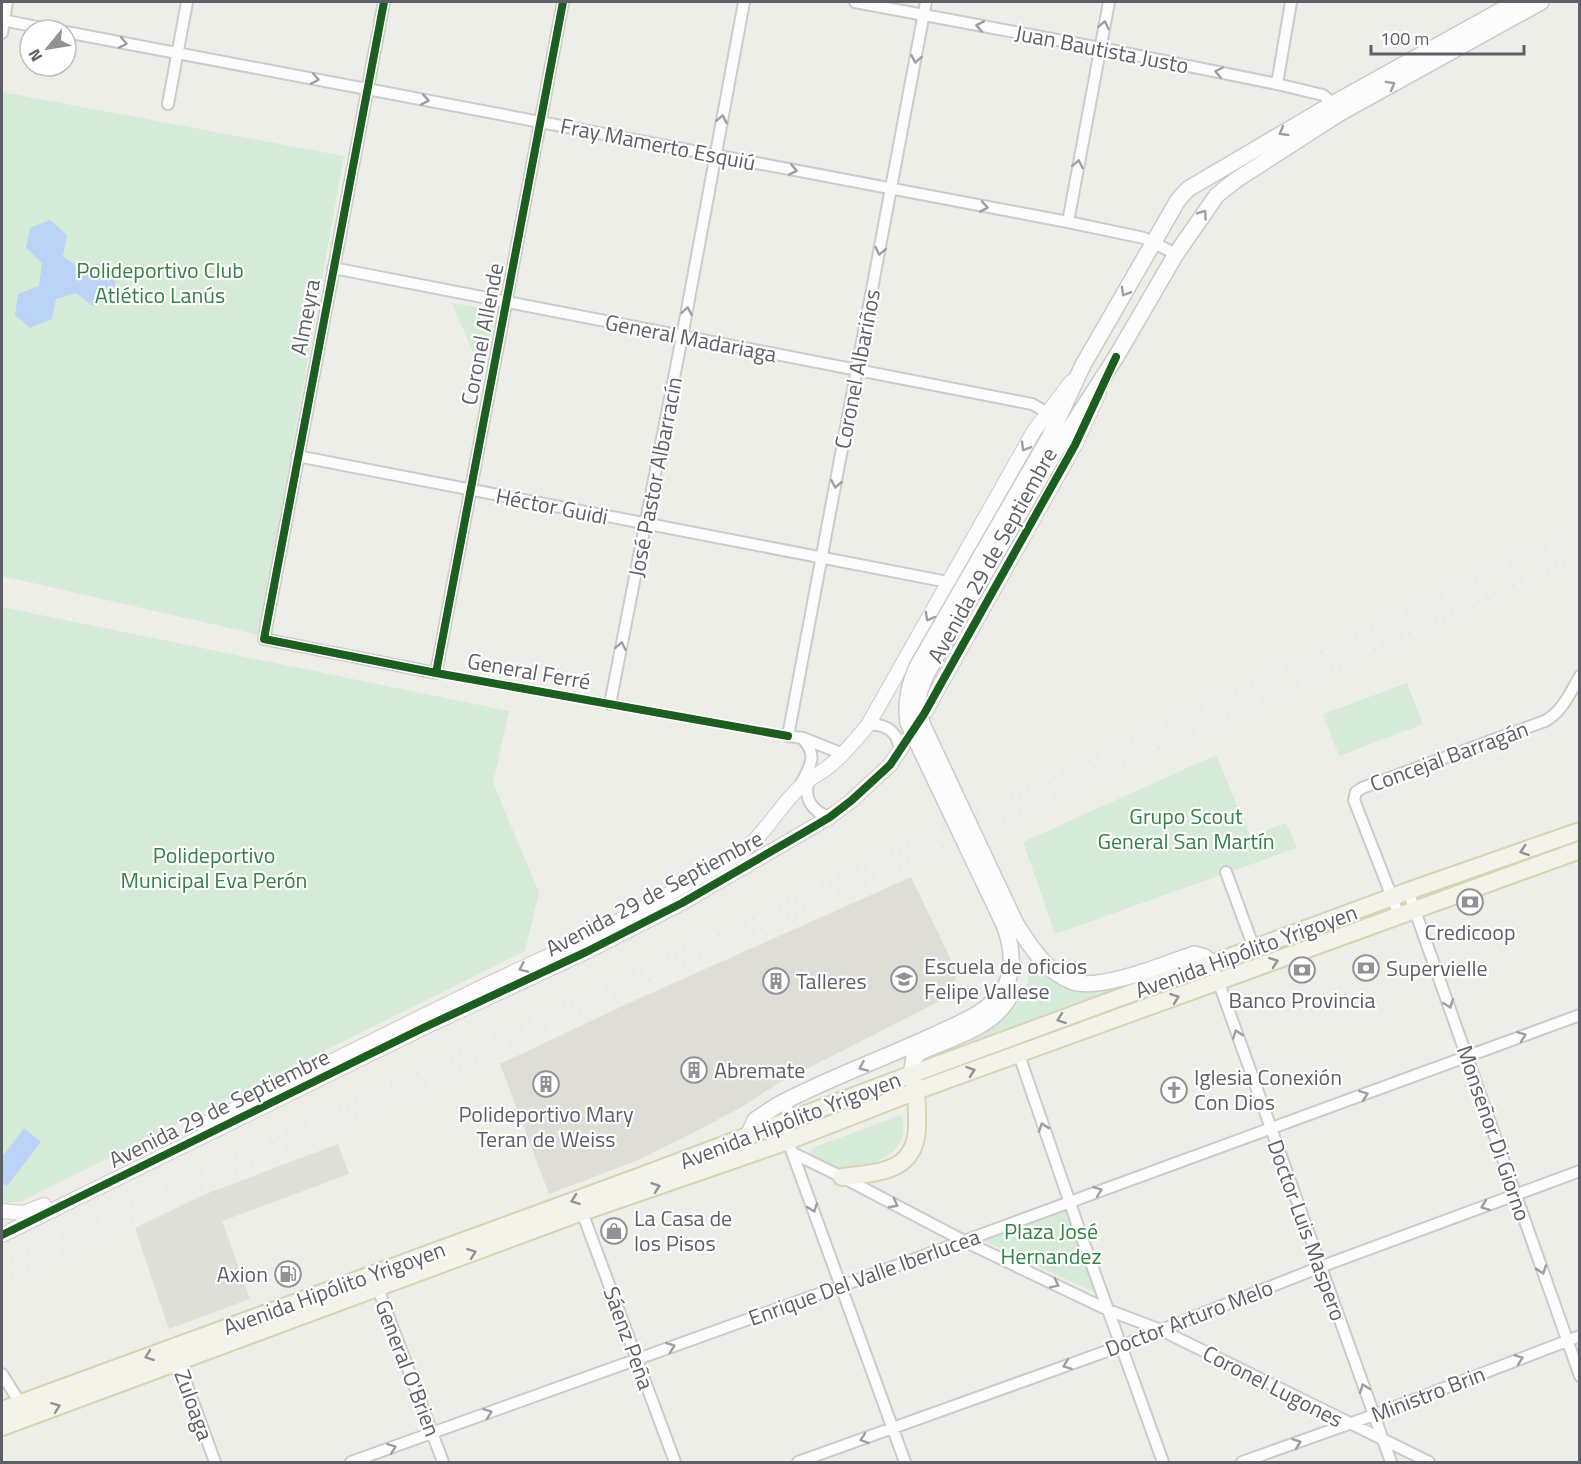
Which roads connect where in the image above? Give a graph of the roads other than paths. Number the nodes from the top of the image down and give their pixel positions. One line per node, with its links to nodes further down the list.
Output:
1 (7, 2): 13 (street)
2 (187, 2): 18 (street)
3 (384, 2): 20 (street, Almeyra)
4 (563, 2): 23 (street, Coronel Allende)
5 (744, 2): 24 (street, José Pastor Albarracín, one-way to 5)
6 (855, 2): 12 (street, Juan Bautista Justo)
7 (926, 2): 12 (street, Coronel Albariños)
8 (1109, 2): 17 (street, one-way to 8)
9 (1291, 2): 19 (street)
10 (1516, 2): 22 (main road, Avenida 29 de Septiembre)
11 (1541, 2): 22 (main road, Avenida 29 de Septiembre, one-way to 11)
12 (923, 16): 17 (street, Juan Bautista Justo, one-way to 12); 25 (street, Coronel Albariños, one-way to 25)
13 (3, 20): 14 (street); 15 (street)
14 (18, 23)
15 (2, 33)
16 (78, 34): 18 (street, Fray Mamerto Esquiú, one-way to 18)
17 (1100, 48): 19 (street, Juan Bautista Justo, one-way to 17); 26 (street, one-way to 17)
18 (177, 53): 20 (street, Fray Mamerto Esquiú, one-way to 20); 21 (street)
19 (1277, 84): 22 (street, Juan Bautista Justo)
20 (367, 89): 23 (street, Fray Mamerto Esquiú, one-way to 23); 29 (street, Almeyra)
21 (168, 104)
22 (1337, 108): 27 (main road, Avenida 29 de Septiembre, one-way to 27); 28 (main road, Avenida 29 de Septiembre, one-way to 22)
23 (541, 121): 24 (street, Fray Mamerto Esquiú); 30 (street, Coronel Allende)
24 (715, 155): 25 (street, Fray Mamerto Esquiú, one-way to 25); 31 (street, José Pastor Albarracín, one-way to 24)
25 (892, 190): 26 (street, Fray Mamerto Esquiú, one-way to 26); 34 (street, Coronel Albariños, one-way to 34)
26 (1068, 222): 27 (street, Fray Mamerto Esquiú)
27 (1154, 242): 28 (street, Fray Mamerto Esquiú); 33 (main road, Avenida 29 de Septiembre, one-way to 33)
28 (1176, 254): 32 (main road, Avenida 29 de Septiembre)
29 (333, 268): 30 (street, General Madariaga); 37 (street, Almeyra)
30 (506, 302): 31 (street, General Madariaga); 38 (street, Coronel Allende)
31 (682, 337): 34 (street, General Madariaga); 39 (street, José Pastor Albarracín)
32 (1116, 357): 36 (main road); 48 (street, Avenida 29 de Septiembre)
33 (1083, 365): 35 (street, Avenida 29 de Septiembre); 36 (main road)
34 (856, 370): 35 (street, General Madariaga); 40 (street, Coronel Albariños, one-way to 40)
35 (1047, 413): 41 (street, Avenida 29 de Septiembre, one-way to 41)
36 (1053, 443): 57 (main road, bridge); 62 (main road, bridge)
37 (297, 456): 38 (street, Héctor Guidi); 42 (street, Almeyra)
38 (471, 490): 39 (street, Héctor Guidi); 43 (street, Coronel Allende)
39 (646, 524): 40 (street, Héctor Guidi); 45 (street, José Pastor Albarracín, one-way to 39)
40 (822, 558): 41 (street, Héctor Guidi); 47 (street, Coronel Albariños)
41 (948, 582): 46 (street, Avenida 29 de Septiembre, one-way to 46)
42 (264, 639): 43 (street, General Ferré)
43 (436, 673)
44 (1580, 676): 55 (street, Concejal Barragán)
45 (610, 704)
46 (868, 725): 48 (street); 49 (street, Avenida 29 de Septiembre)
47 (802, 738): 49 (street); 50 (street)
48 (900, 752): 51 (street, Avenida 29 de Septiembre)
49 (843, 754): 50 (street, Avenida 29 de Septiembre)
50 (804, 783): 51 (street); 76 (street, Avenida 29 de Septiembre, one-way to 76)
51 (830, 817): 78 (street, Avenida 29 de Septiembre)
52 (1580, 831): 55 (main road, Avenida Hipólito Yrigoyen, one-way to 55)
53 (1580, 850): 56 (main road, Avenida Hipólito Yrigoyen)
54 (1226, 872): 58 (street)
55 (1400, 894): 56 (street, Monseñor Di Giorno); 56 (street, Concejal Barragán); 58 (main road, Avenida Hipólito Yrigoyen)
56 (1407, 913): 60 (main road, Avenida Hipólito Yrigoyen, one-way to 56); 64 (street, Monseñor Di Giorno, one-way to 64)
57 (1016, 924): 59 (main road); 62 (main road)
58 (1254, 948): 59 (main road, Avenida Hipólito Yrigoyen)
59 (1212, 964): 60 (street, Doctor Luis Maspero); 65 (main road, Avenida Hipólito Yrigoyen, one-way to 65)
60 (1219, 982): 63 (main road, Avenida Hipólito Yrigoyen, one-way to 60); 69 (street, Doctor Luis Maspero, one-way to 60)
61 (1580, 1015): 64 (street, Enrique Del Valle Iberlucea, one-way to 61)
62 (918, 1048): 65 (main road); 67 (main road, one-way to 67)
63 (1019, 1055): 66 (main road, Avenida Hipólito Yrigoyen, one-way to 63); 75 (street, one-way to 63)
64 (1467, 1056): 69 (street, Enrique Del Valle Iberlucea, one-way to 64); 74 (street, Monseñor Di Giorno)
65 (911, 1074): 66 (main road); 68 (main road, Avenida Hipólito Yrigoyen)
66 (923, 1088): 71 (main road, Avenida Hipólito Yrigoyen); 73 (main road)
67 (787, 1100): 68 (street); 70 (main road)
68 (787, 1122): 70 (main road, Avenida Hipólito Yrigoyen); 71 (street)
69 (1270, 1129): 75 (street, Enrique Del Valle Iberlucea, one-way to 69); 80 (street, Doctor Luis Maspero)
70 (748, 1136): 81 (main road, Avenida Hipólito Yrigoyen, one-way to 81)
71 (790, 1147): 73 (street, Coronel Lugones); 77 (main road, Avenida Hipólito Yrigoyen, one-way to 71); 82 (street, one-way to 82)
72 (1580, 1171): 74 (street, Doctor Arturo Melo)
73 (842, 1177): 79 (street, Coronel Lugones, one-way to 79)
74 (1516, 1194): 80 (street, Doctor Arturo Melo, one-way to 80); 86 (street, Monseñor Di Giorno, one-way to 86)
75 (1069, 1202): 79 (street, Enrique Del Valle Iberlucea); 83 (street)
76 (2, 1211)
77 (582, 1212): 81 (main road, Avenida Hipólito Yrigoyen, one-way to 77); 89 (street, Sáenz Peña)
78 (2, 1235)
79 (964, 1241): 82 (street, Enrique Del Valle Iberlucea); 83 (street, Coronel Lugones, one-way to 83)
80 (1320, 1267): 84 (street, Doctor Arturo Melo); 94 (street, Doctor Luis Maspero, one-way to 80)
81 (375, 1280): 88 (main road, Avenida Hipólito Yrigoyen); 98 (street, General O'Brien)
82 (841, 1286): 89 (street, Enrique Del Valle Iberlucea, one-way to 82); 97 (street)
83 (1108, 1310): 84 (street, Coronel Lugones); 87 (street)
84 (1161, 1330): 87 (street, Doctor Arturo Melo); 95 (street, Coronel Lugones)
85 (1580, 1336): 86 (street, Ministro Brin)
86 (1566, 1341): 91 (street, Monseñor Di Giorno); 94 (street, Ministro Brin, one-way to 86)
87 (1121, 1346): 97 (street, Doctor Arturo Melo, one-way to 97); 106 (street)
88 (176, 1354): 92 (main road, Avenida Hipólito Yrigoyen, one-way to 92); 96 (main road, Avenida Hipólito Yrigoyen, one-way to 88); 100 (street, Zuloaga)
89 (636, 1359): 98 (street, Enrique Del Valle Iberlucea, one-way to 89); 103 (street, Sáenz Peña)
90 (2, 1374): 92 (street)
91 (1580, 1376)
92 (20, 1403): 93 (main road, Avenida Hipólito Yrigoyen)
93 (2, 1410)
94 (1374, 1415): 95 (street, Ministro Brin); 99 (street, Doctor Luis Maspero)
95 (1348, 1424): 99 (street, Coronel Lugones); 107 (street, Ministro Brin, one-way to 95)
96 (2, 1427)
97 (893, 1429): 104 (street, Doctor Arturo Melo, one-way to 104); 105 (street)
98 (432, 1432): 101 (street, Enrique Del Valle Iberlucea, one-way to 98); 102 (street, General O'Brien)
99 (1384, 1442): 108 (street, Doctor Luis Maspero); 109 (street, Coronel Lugones)
100 (215, 1462)
101 (351, 1462)
102 (443, 1462)
103 (675, 1462)
104 (798, 1462)
105 (905, 1462)
106 (1163, 1462)
107 (1242, 1462)
108 (1391, 1462)
109 (1429, 1462)

